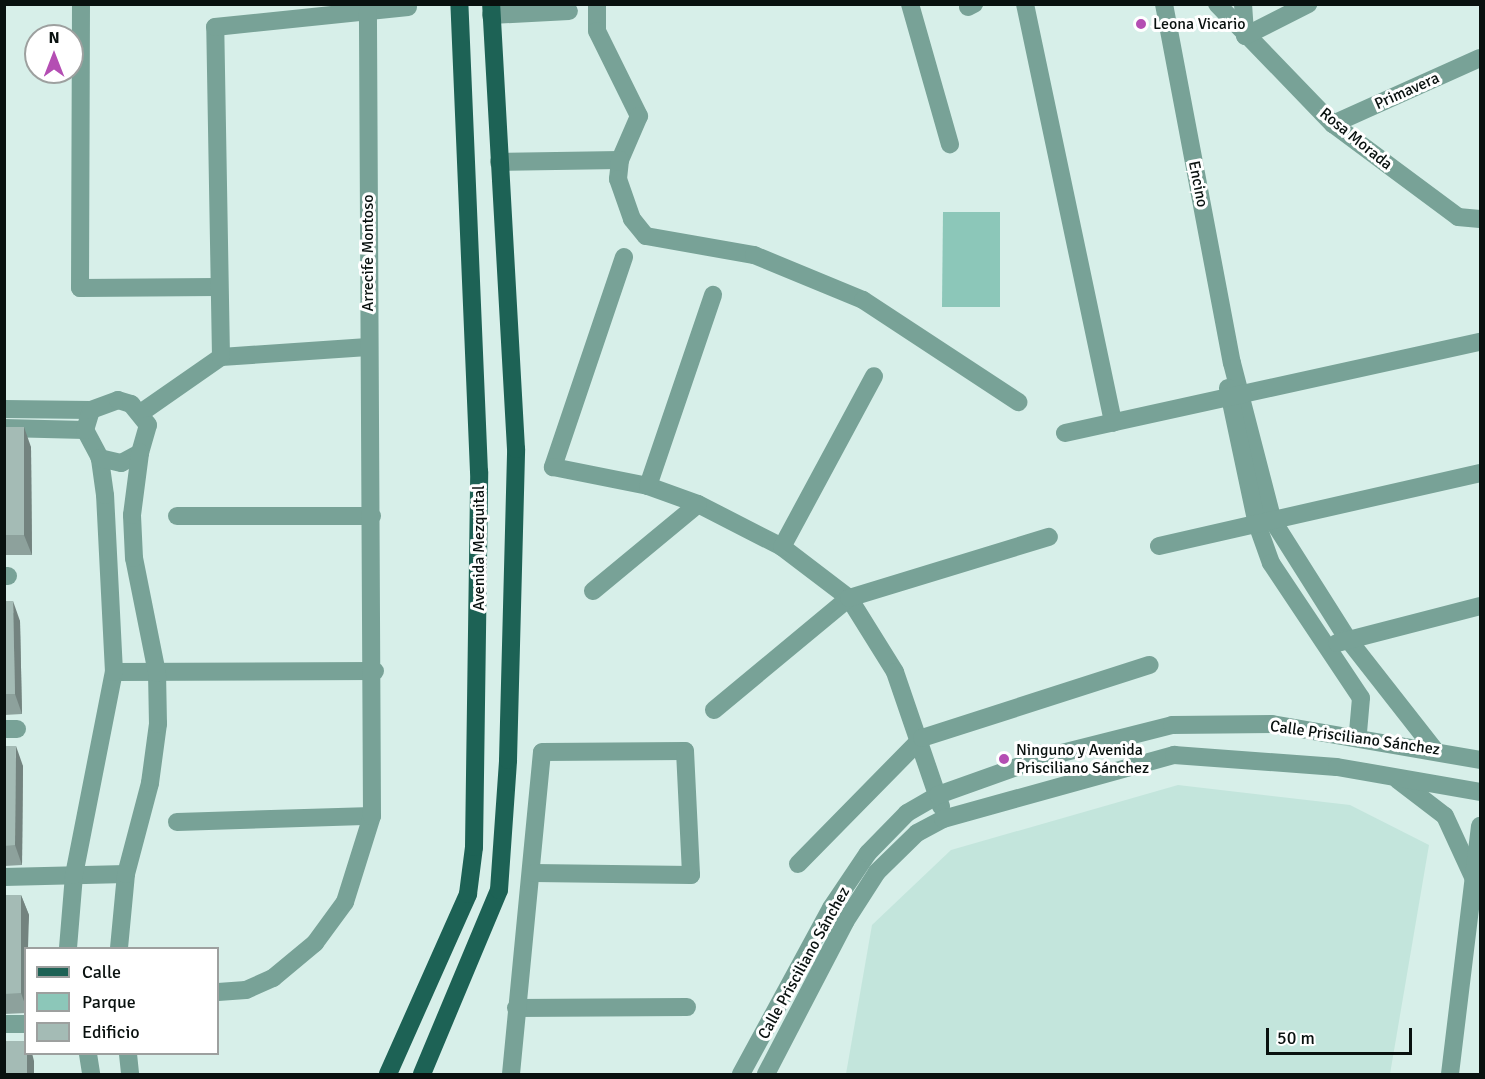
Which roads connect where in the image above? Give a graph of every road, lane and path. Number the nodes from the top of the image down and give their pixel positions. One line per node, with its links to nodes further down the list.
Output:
1 (81, 4): 22 (street)
2 (459, 4): 86 (main road, Avenida Mezquital)
3 (597, 4): 18 (street)
4 (910, 4): 17 (street)
5 (1025, 4): 33 (street)
6 (1164, 4): 28 (street, Encino)
7 (1217, 4): 14 (street, Rosa Morada)
8 (1243, 4): 14 (street)
9 (1308, 4): 14 (street)
10 (408, 7): 13 (street)
11 (491, 10): 12 (street); 19 (main road)
12 (569, 11)
13 (368, 12): 22 (street); 25 (street, Arrecife Montoso)
14 (1245, 36): 16 (street, Rosa Morada)
15 (1480, 58): 16 (street, Primavera)
16 (1333, 124): 20 (street, Rosa Morada)
17 (950, 144)
18 (620, 160): 19 (street); 29 (street)
19 (499, 162): 87 (main road)
20 (1480, 219)
21 (624, 257): 40 (street)
22 (217, 287): 26 (street)
23 (713, 295): 40 (street)
24 (1480, 342): 28 (street)
25 (368, 347): 26 (street); 43 (street, Arrecife Montoso)
26 (221, 357): 32 (street)
27 (874, 376): 46 (street)
28 (1236, 398): 33 (street); 44 (street)
29 (1018, 402)
30 (4, 409): 31 (street)
31 (91, 410): 32 (street); 35 (street)
32 (142, 412): 37 (street)
33 (1113, 423): 36 (street)
34 (4, 428): 35 (street)
35 (85, 430): 38 (street)
36 (1065, 433)
37 (140, 453): 38 (street); 56 (street)
38 (100, 458): 55 (street)
39 (1480, 473): 44 (street)
40 (648, 486): 41 (street)
41 (698, 504): 46 (street); 48 (street)
42 (177, 516): 43 (street)
43 (372, 516): 54 (street, Arrecife Montoso)
44 (1265, 523): 47 (street); 51 (street); 52 (street)
45 (1049, 537): 49 (street)
46 (782, 546): 49 (street)
47 (1159, 546)
48 (593, 591)
49 (849, 598): 57 (street); 59 (street)
50 (1480, 606): 51 (street)
51 (1347, 638): 52 (street); 60 (street)
52 (1328, 648): 58 (street)
53 (1150, 665): 59 (street)
54 (375, 671): 56 (street); 65 (street, Arrecife Montoso)
55 (114, 672): 56 (street); 72 (street)
56 (157, 673): 71 (street)
57 (714, 710)
58 (1358, 736): 60 (street, Calle Prisciliano Sánchez); 64 (street, Calle Prisciliano Sánchez)
59 (922, 738): 64 (street); 69 (street)
60 (1434, 748): 61 (street, Calle Prisciliano Sánchez)
61 (1480, 760)
62 (1392, 776): 63 (street, Calle Prisciliano Sánchez); 66 (street, Calle Prisciliano Sánchez); 74 (street)
63 (1480, 792)
64 (938, 795): 66 (street); 89 (street, Calle Prisciliano Sánchez)
65 (372, 816): 67 (street); 77 (street, Arrecife Montoso)
66 (943, 819): 90 (street, Calle Prisciliano Sánchez)
67 (177, 822)
68 (1480, 826): 74 (street)
69 (798, 864)
70 (534, 873): 70 (street); 79 (street)
71 (126, 874): 72 (street); 76 (street)
72 (74, 875): 73 (street); 75 (street)
73 (4, 877)
74 (1475, 880): 91 (street)
75 (68, 947)
76 (119, 947)
77 (219, 992)
78 (687, 1007): 79 (street)
79 (516, 1008): 88 (street)
80 (4, 1024): 81 (street)
81 (24, 1024)
82 (88, 1055): 84 (street)
83 (128, 1055): 85 (street)
84 (92, 1074)
85 (130, 1074)
86 (388, 1074)
87 (422, 1074)
88 (512, 1074)
89 (741, 1074)
90 (766, 1074)
91 (1450, 1074)

